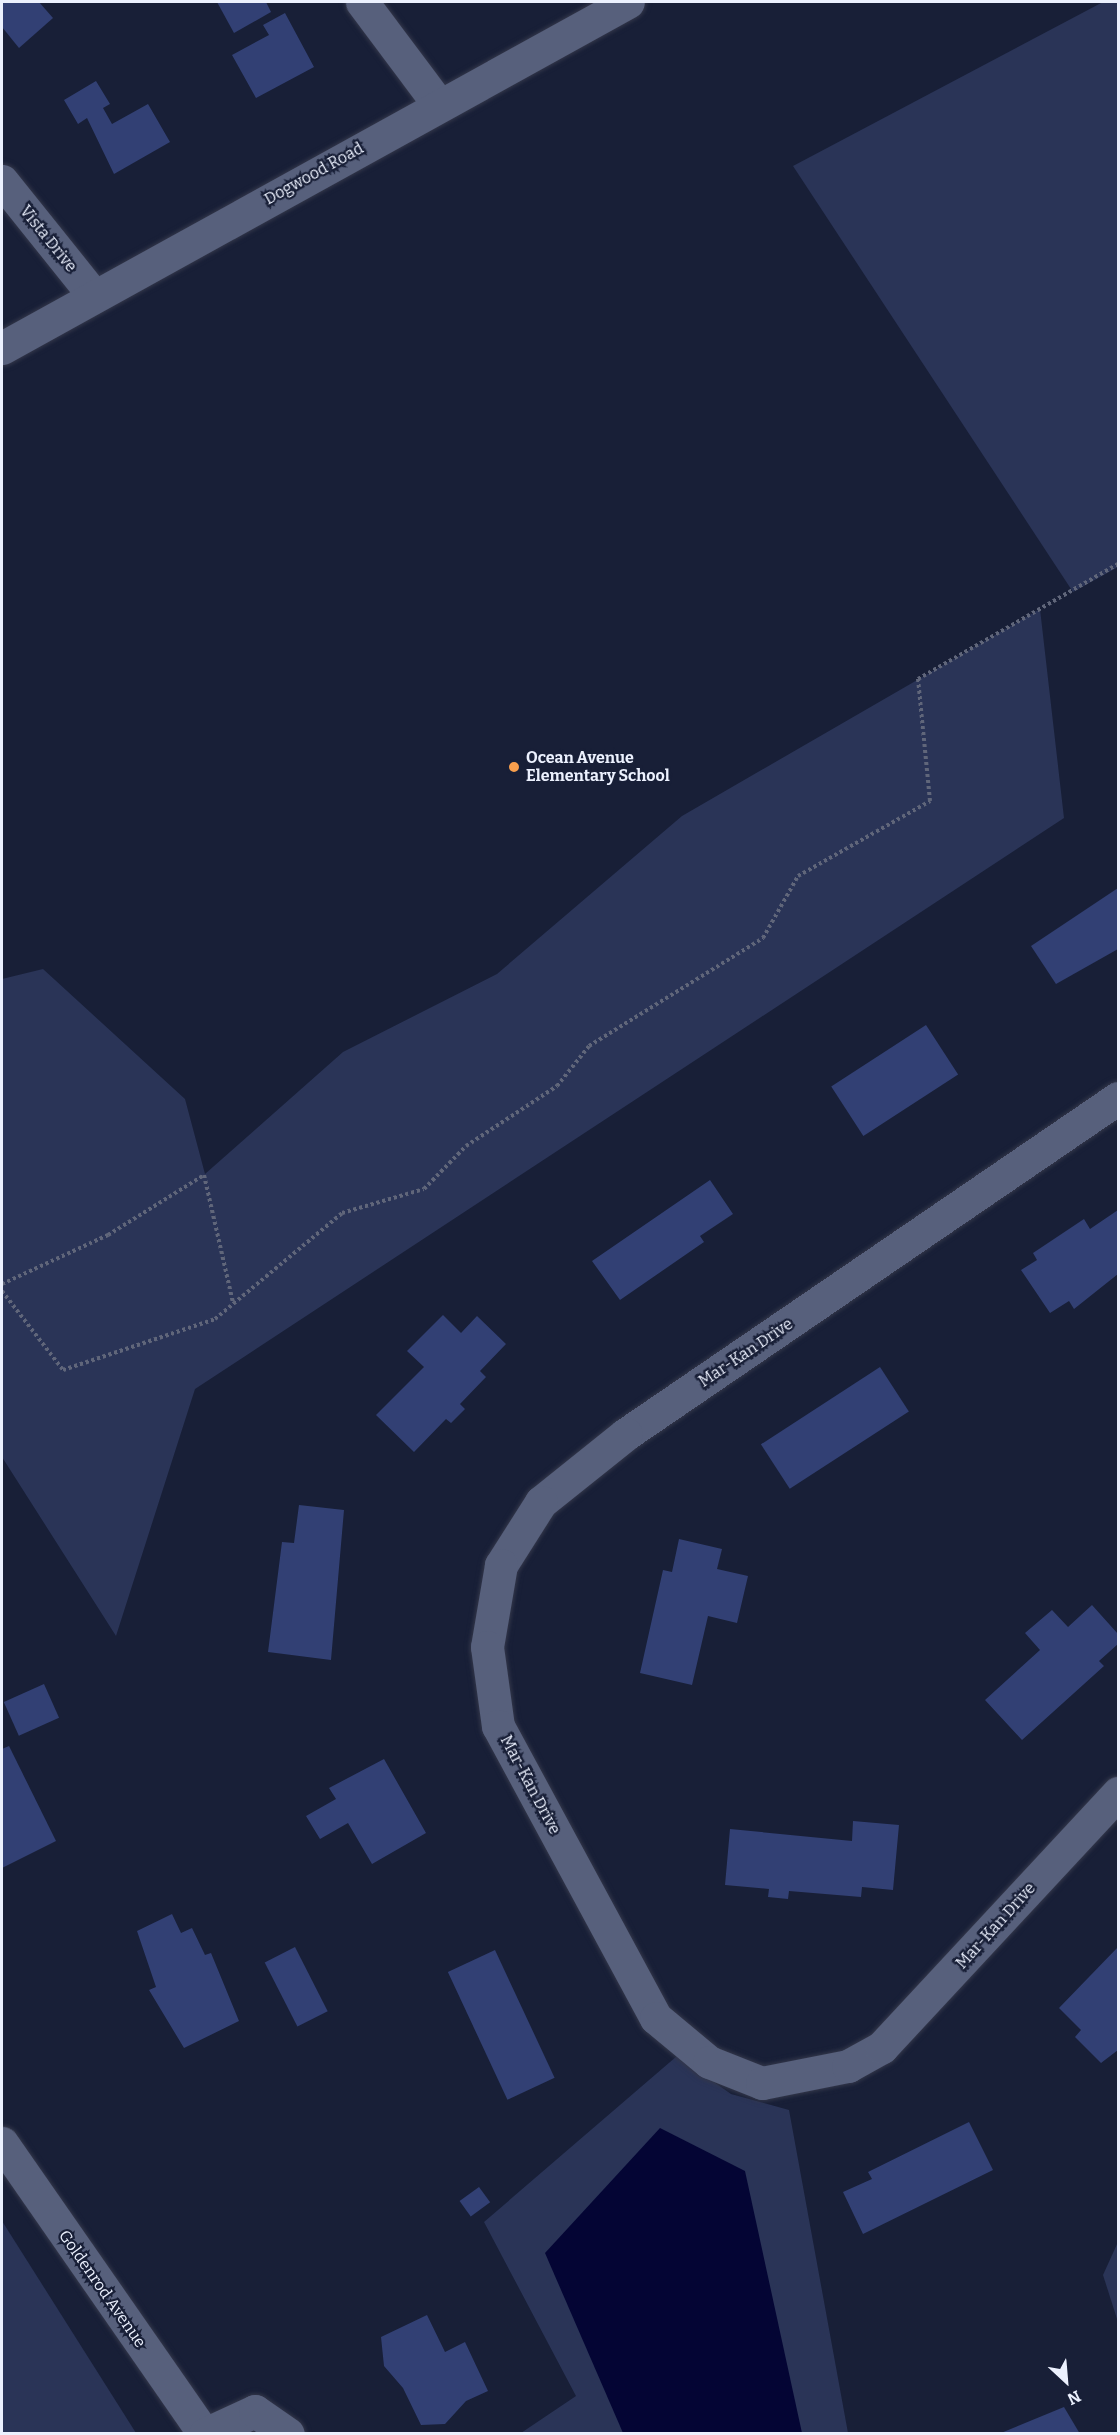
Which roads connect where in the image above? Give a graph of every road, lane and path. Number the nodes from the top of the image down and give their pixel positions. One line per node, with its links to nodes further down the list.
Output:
1 (362, 2): 3 (street)
2 (628, 2): 3 (street, Dogwood Road)
3 (439, 105): 5 (street, Dogwood Road)
4 (2, 181): 5 (street, Vista Drive)
5 (94, 296): 6 (street, Dogwood Road)
6 (2, 348)
7 (1119, 564): 11 (path)
8 (1119, 1098): 12 (street, Mar-Kan Drive)
9 (2, 1284): 11 (path)
10 (2, 1291): 11 (path)
11 (233, 1303)
12 (1119, 1793)
13 (2, 2143): 14 (street, Goldenrod Avenue)
14 (205, 2433): 15 (street, Goldenrod Avenue)
15 (288, 2433)

